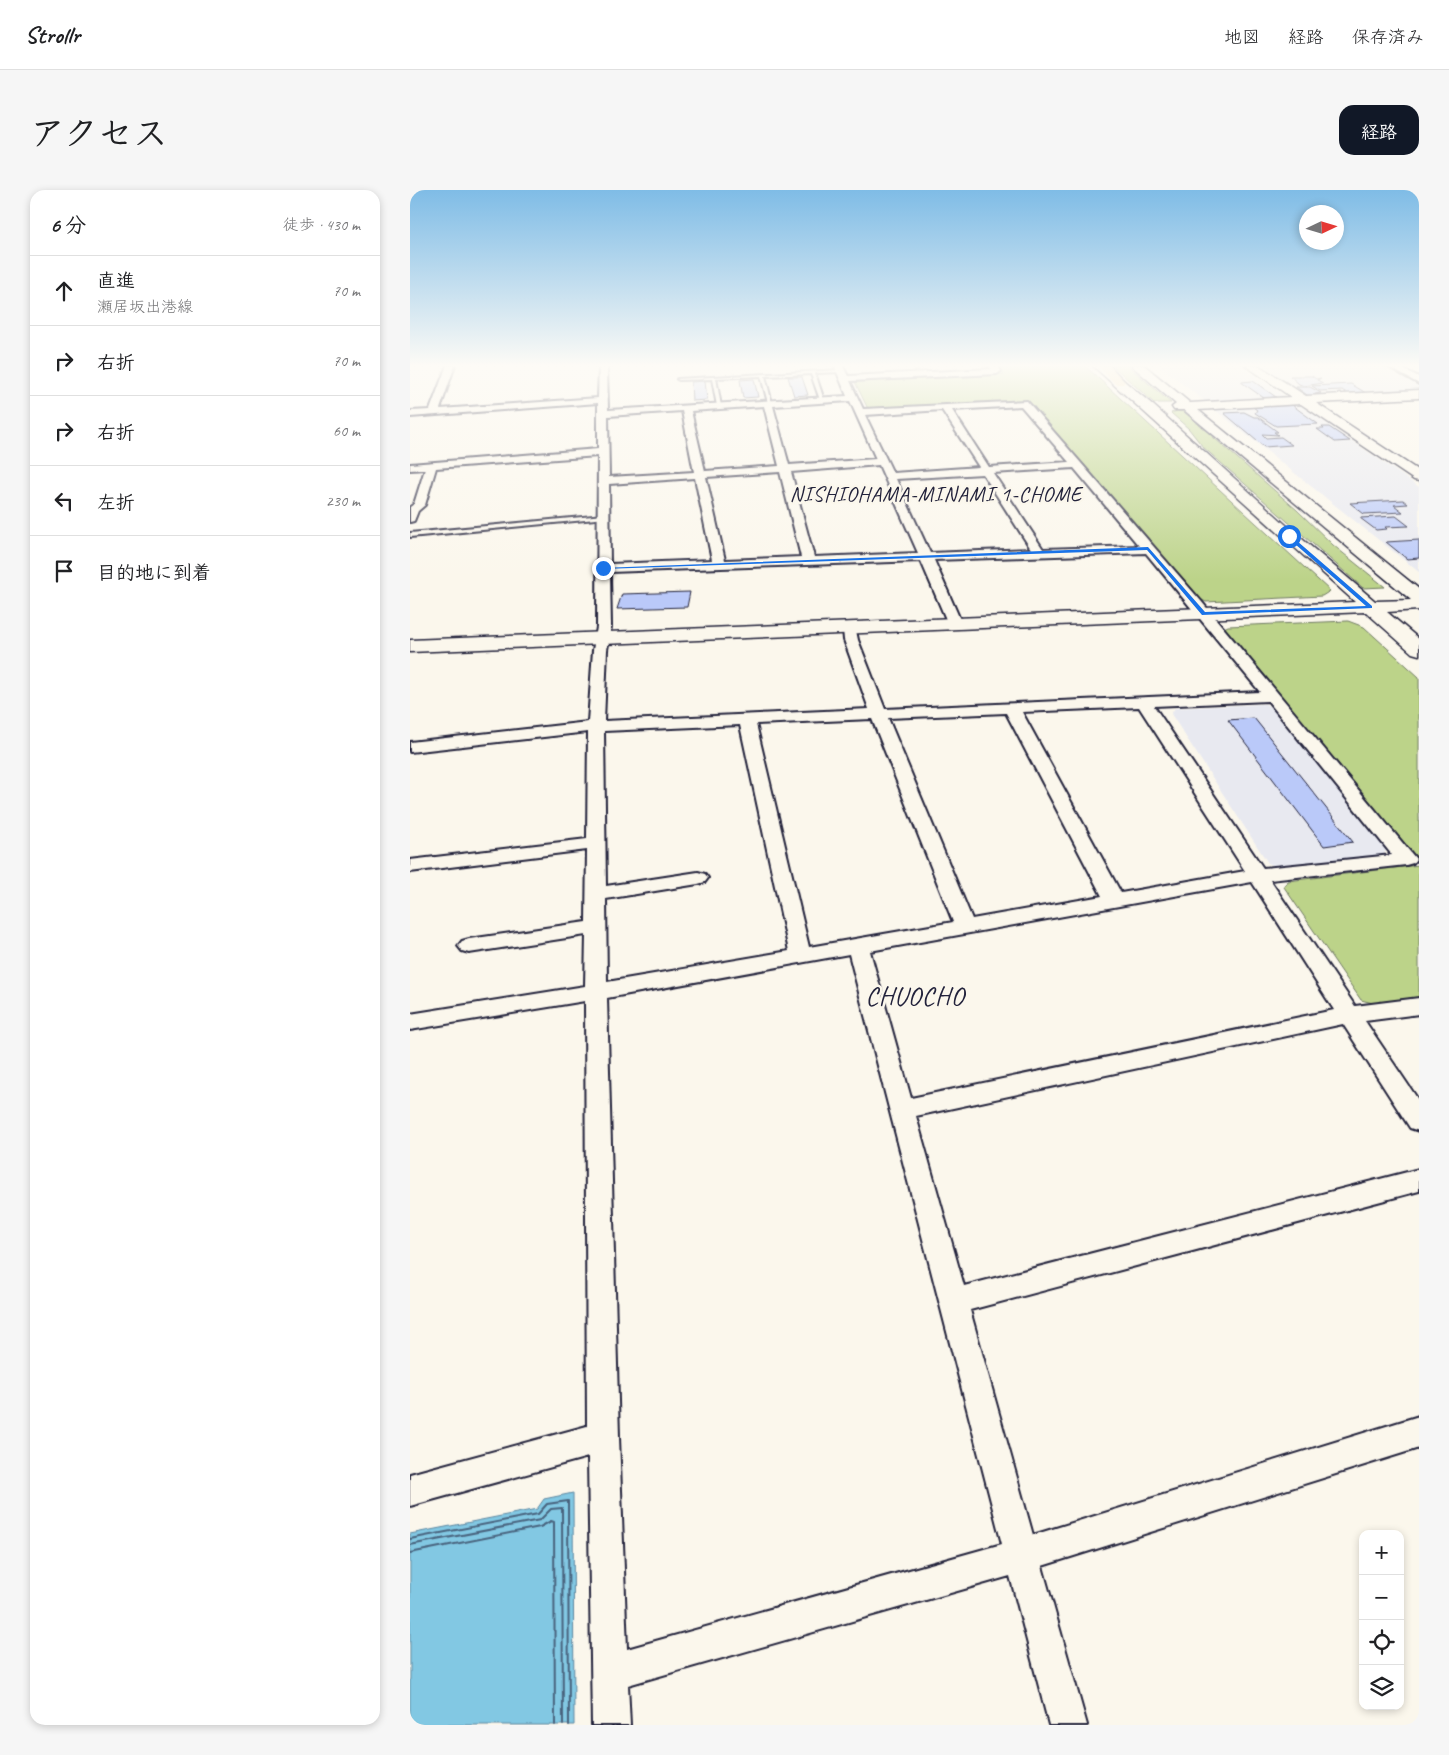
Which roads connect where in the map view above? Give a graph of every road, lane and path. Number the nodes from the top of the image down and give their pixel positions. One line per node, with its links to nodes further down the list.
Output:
1 (604, 437): 10 (street)
2 (692, 437): 17 (street)
3 (777, 437): 15 (street)
4 (870, 437): 11 (street)
5 (964, 437): 16 (street)
6 (1053, 437): 12 (street)
7 (1181, 437): 32 (main road)
8 (1224, 437): 30 (main road)
9 (1359, 437): 19 (main road)
10 (604, 452): 14 (street); 20 (street)
11 (882, 462): 15 (street); 18 (street)
12 (1077, 465): 16 (street); 24 (street)
13 (410, 467): 14 (street)
14 (431, 467): 22 (street)
15 (785, 469): 17 (street); 27 (street)
16 (986, 470): 18 (street); 25 (street)
17 (700, 475): 20 (street); 28 (street)
18 (889, 476): 26 (street)
19 (1419, 477)
20 (604, 481): 21 (street)
21 (604, 517): 23 (lane); 29 (street)
22 (410, 518)
23 (410, 536)
24 (1148, 549): 25 (street); 33 (street)
25 (1039, 552): 26 (street)
26 (926, 556): 27 (street); 34 (street)
27 (808, 560): 28 (street)
28 (719, 563): 29 (street)
29 (603, 568): 36 (street)
30 (1419, 598)
31 (1419, 605): 32 (main road)
32 (1370, 607): 33 (main road); 38 (main road)
33 (1204, 614): 34 (main road); 39 (street)
34 (955, 624): 35 (main road)
35 (850, 628): 36 (main road); 42 (street)
36 (602, 639): 37 (main road); 44 (street)
37 (410, 646)
38 (1419, 649)
39 (1272, 696): 40 (street); 48 (street)
40 (1144, 703): 41 (street); 48 (street)
41 (1012, 709): 42 (street); 51 (street)
42 (879, 715): 43 (street); 53 (street)
43 (747, 721): 44 (street); 56 (street)
44 (596, 728): 45 (street); 46 (street)
45 (410, 747)
46 (597, 843): 47 (street); 50 (street)
47 (410, 866)
48 (1258, 875): 51 (street); 59 (street)
49 (698, 878): 50 (street)
50 (597, 894): 52 (street)
51 (1115, 901): 53 (street)
52 (596, 927): 54 (street); 57 (street)
53 (966, 928): 55 (street)
54 (469, 946)
55 (858, 947): 56 (street); 61 (street)
56 (801, 956): 57 (street)
57 (596, 992): 60 (street); 66 (street)
58 (1419, 1006): 59 (street)
59 (1350, 1015): 61 (street); 62 (street)
60 (410, 1022)
61 (902, 1109): 64 (street)
62 (1419, 1121)
63 (1419, 1180): 64 (street)
64 (954, 1301): 68 (street)
65 (1419, 1432): 68 (street)
66 (603, 1437): 67 (street); 69 (street)
67 (410, 1490)
68 (1023, 1555): 69 (street); 71 (street)
69 (610, 1672): 70 (street)
70 (611, 1725)
71 (1068, 1725)

